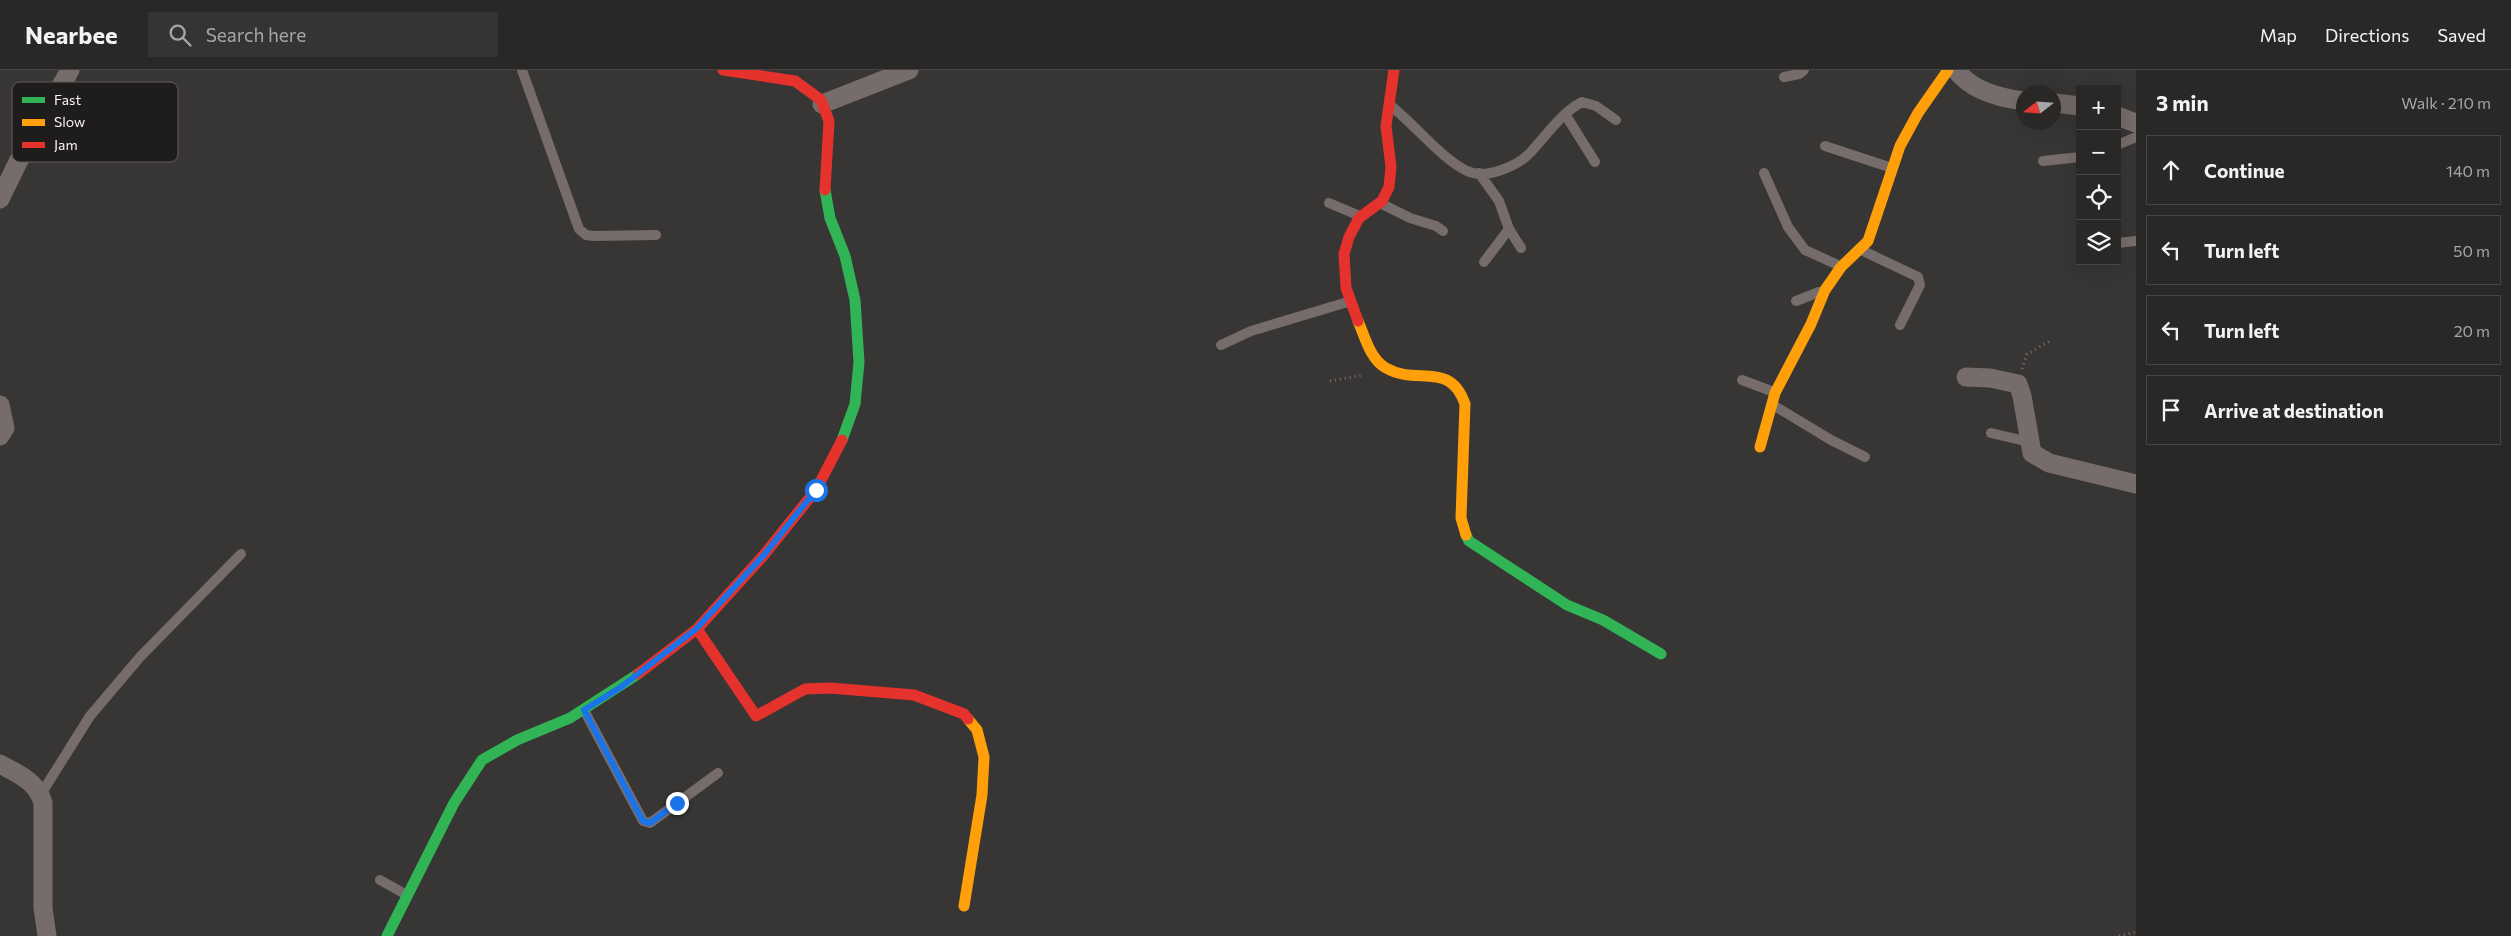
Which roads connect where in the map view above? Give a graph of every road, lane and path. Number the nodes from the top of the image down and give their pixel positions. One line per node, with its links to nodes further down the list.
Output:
1 (70, 70): 10 (street)
2 (522, 70): 36 (lane)
3 (723, 70): 12 (street)
4 (909, 70): 12 (street)
5 (1394, 70): 14 (street)
6 (1804, 70): 9 (lane)
7 (1948, 70): 27 (street)
8 (1956, 70): 11 (street)
9 (1784, 77)
10 (63, 82)
11 (2016, 100)
12 (822, 104): 63 (street)
13 (2061, 104): 15 (street)
14 (1390, 105): 29 (lane); 32 (street)
15 (2076, 106)
16 (1565, 114): 18 (lane); 26 (lane); 29 (lane)
17 (2121, 117): 19 (street)
18 (1616, 120)
19 (2136, 122)
20 (2136, 137): 21 (lane)
21 (2121, 143)
22 (1825, 146): 27 (lane)
23 (2076, 157): 24 (lane)
24 (2043, 160)
25 (18, 162): 30 (street)
26 (1596, 162)
27 (1892, 168): 40 (street)
28 (1764, 172): 42 (lane)
29 (1478, 173): 34 (lane)
30 (0, 199)
31 (1329, 203): 33 (lane)
32 (1382, 204): 33 (street); 35 (lane)
33 (1361, 216): 44 (street)
34 (1509, 228): 39 (lane); 41 (lane)
35 (1443, 231)
36 (656, 235)
37 (2136, 241): 38 (lane)
38 (2121, 242)
39 (1521, 248)
40 (1861, 250): 42 (street); 46 (lane)
41 (1484, 262)
42 (1841, 266): 43 (street)
43 (1825, 290): 45 (lane); 54 (street)
44 (1352, 301): 48 (lane); 49 (street)
45 (1796, 301)
46 (1900, 325)
47 (2050, 341): 53 (path)
48 (1221, 345)
49 (1380, 366): 52 (path); 64 (street)
50 (1966, 377): 53 (street)
51 (1742, 380): 54 (lane)
52 (1330, 381)
53 (2018, 384): 58 (street)
54 (1773, 398): 59 (street); 60 (lane)
55 (0, 405): 57 (street)
56 (1991, 433): 58 (lane)
57 (0, 436)
58 (2029, 442): 61 (street)
59 (1760, 448)
60 (1865, 457)
61 (2136, 484)
62 (241, 554): 68 (lane)
63 (696, 629): 65 (street); 71 (street)
64 (1661, 654)
65 (584, 710): 67 (lane); 70 (street)
66 (0, 764): 68 (street)
67 (718, 773)
68 (41, 794): 73 (street)
69 (380, 880): 70 (lane)
70 (406, 894): 74 (street)
71 (964, 906)
72 (2136, 932): 75 (path)
73 (47, 936)
74 (387, 936)
75 (2119, 936)

